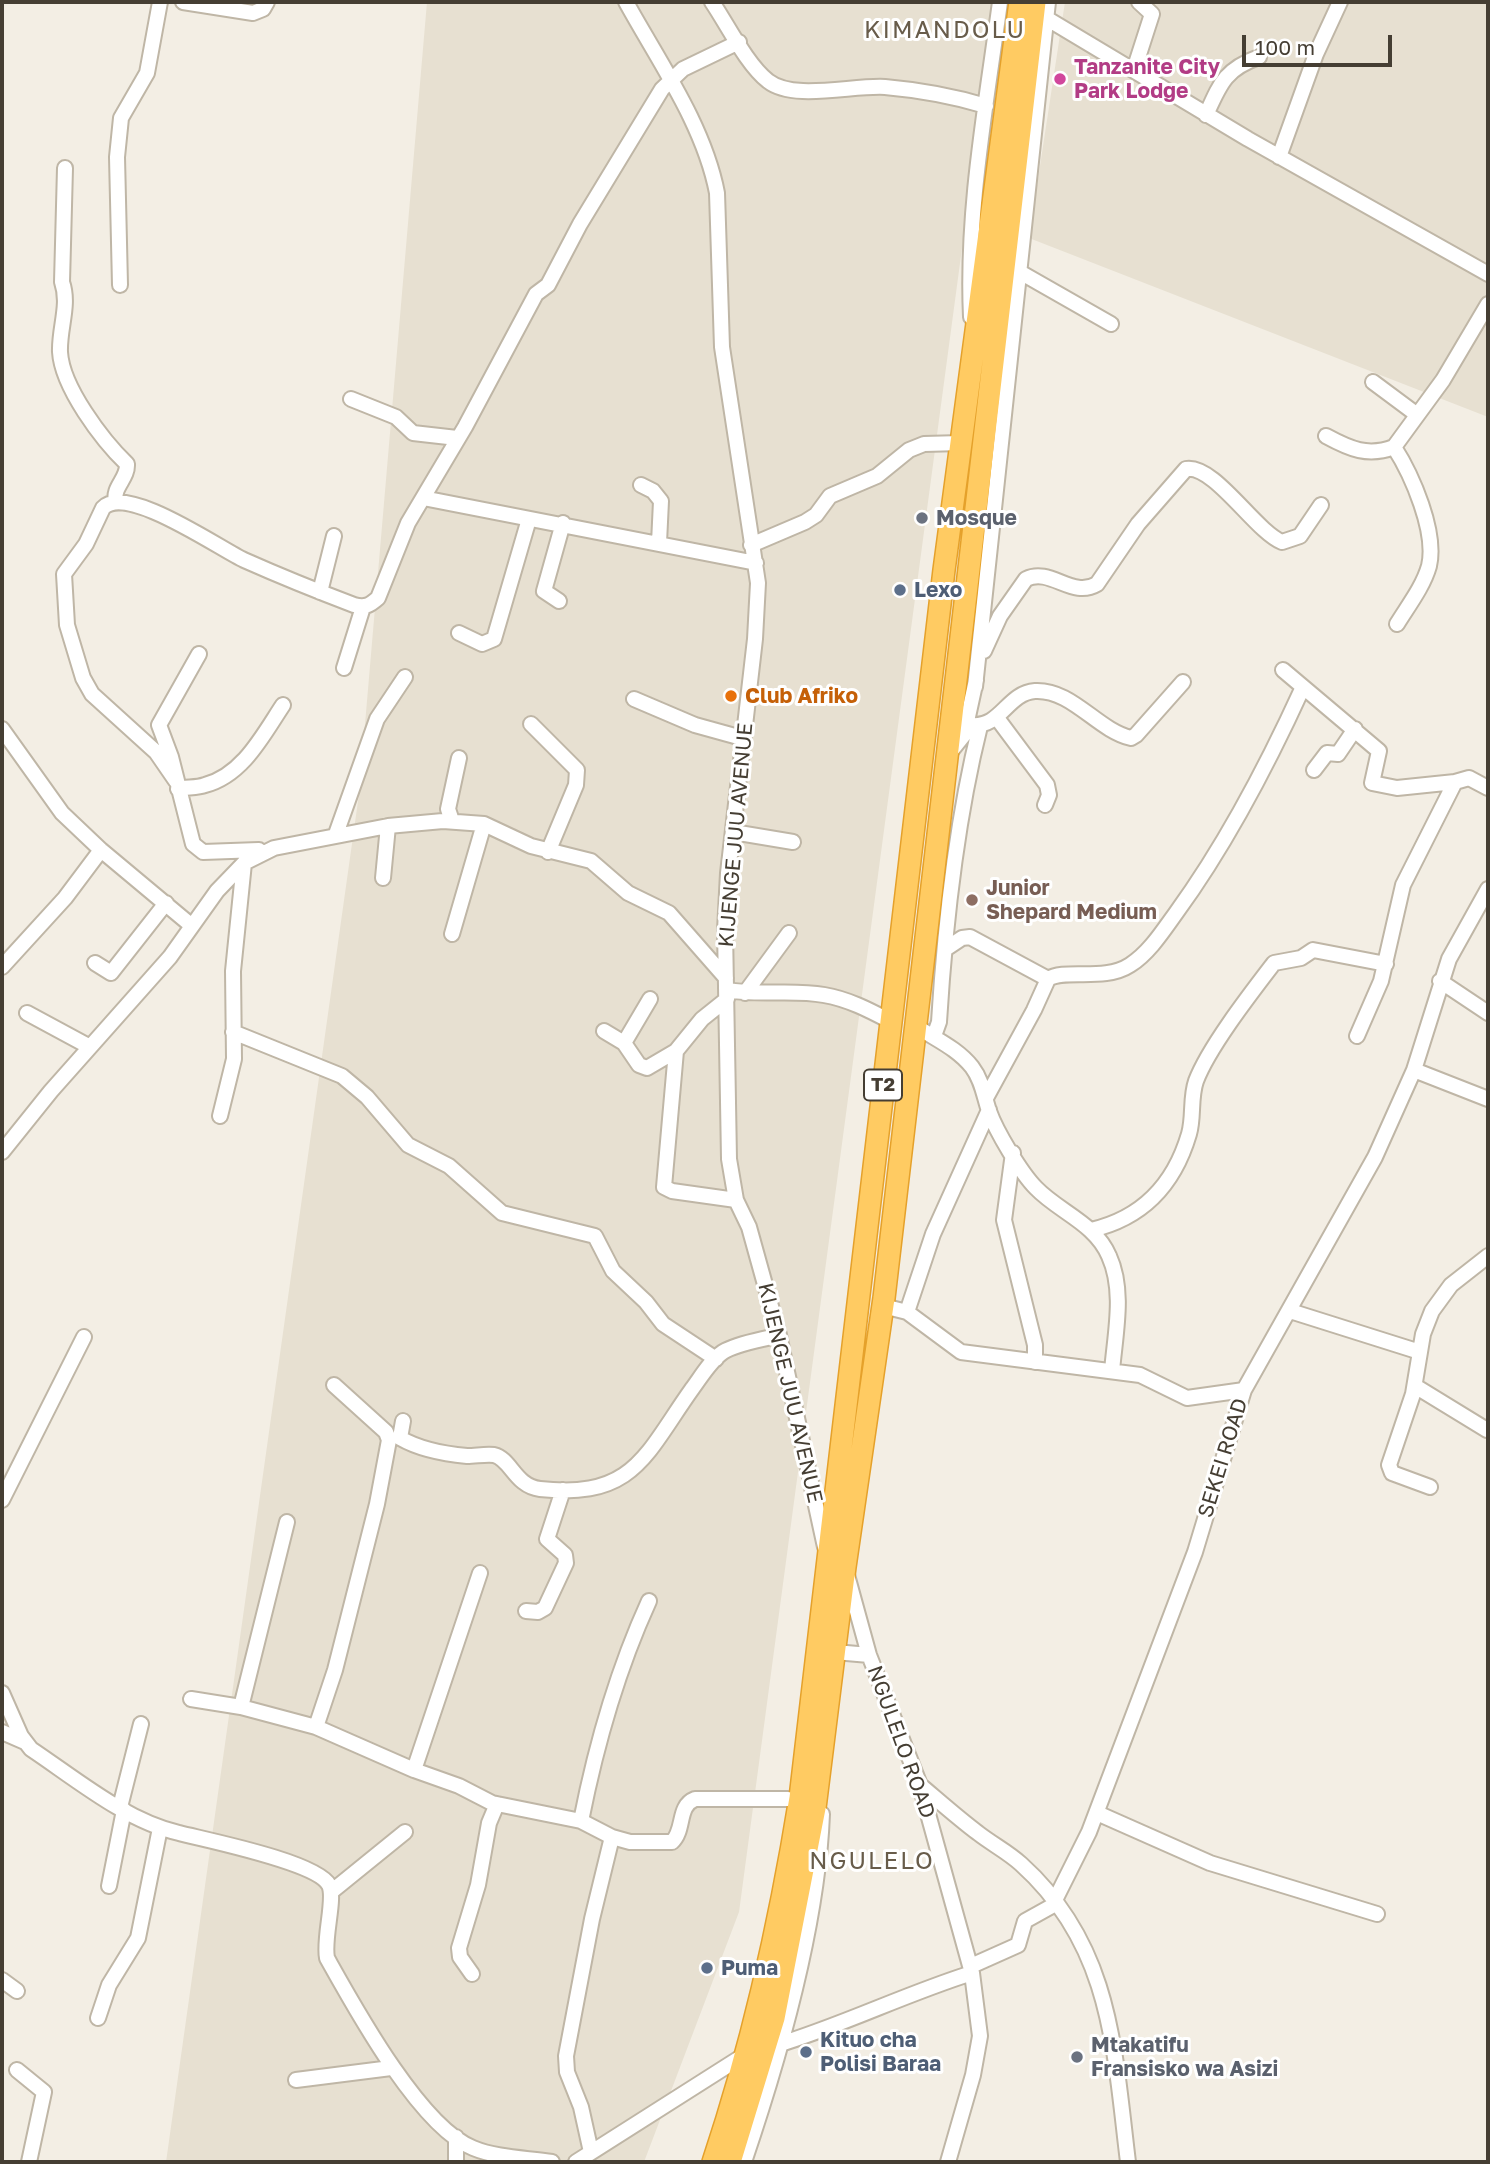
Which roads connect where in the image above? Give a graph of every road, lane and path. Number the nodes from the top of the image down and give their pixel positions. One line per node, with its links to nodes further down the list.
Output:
1 (160, 2): 22 (street)
2 (183, 2): 3 (street)
3 (267, 2)
4 (626, 2): 15 (street, KIJENGE JUU AVENUE)
5 (712, 2): 12 (street)
6 (1000, 2): 16 (street)
7 (1020, 2): 25 (highway, T2)
8 (1048, 2): 11 (street)
9 (1139, 2): 14 (street)
10 (1340, 2): 18 (street)
11 (1041, 10): 14 (street); 20 (street); 63 (highway, T2)
12 (739, 42): 15 (street); 16 (street)
13 (1259, 57): 17 (street)
14 (1135, 70): 17 (street)
15 (669, 80): 30 (street); 41 (street, KIJENGE JUU AVENUE)
16 (986, 106): 25 (street)
17 (1206, 116): 18 (street)
18 (1279, 157): 21 (street)
19 (65, 167): 35 (street)
20 (1018, 271): 24 (street); 53 (street)
21 (1488, 274)
22 (120, 285)
23 (1488, 304): 28 (street)
24 (1111, 324)
25 (972, 353): 31 (highway, T2)
26 (1373, 382): 28 (street)
27 (351, 399): 30 (street)
28 (1416, 414): 32 (street)
29 (1326, 436): 32 (street)
30 (457, 439): 34 (street)
31 (961, 443): 41 (street); 97 (highway, T2)
32 (1394, 447): 46 (street)
33 (641, 485): 40 (street)
34 (423, 498): 37 (street); 45 (street)
35 (116, 502): 43 (street); 67 (street)
36 (1321, 505): 53 (street)
37 (529, 519): 38 (street); 47 (street)
38 (563, 523): 40 (street); 44 (street)
39 (334, 536): 43 (street)
40 (659, 543): 42 (street)
41 (751, 545): 42 (street, KIJENGE JUU AVENUE)
42 (757, 563): 62 (street, KIJENGE JUU AVENUE)
43 (320, 592): 45 (street)
44 (559, 601)
45 (363, 607): 49 (street)
46 (1397, 624)
47 (459, 633)
48 (199, 654): 67 (street)
49 (344, 668)
50 (1283, 670): 54 (street)
51 (405, 677): 74 (street)
52 (1183, 682): 57 (street)
53 (975, 687): 59 (street)
54 (1303, 687): 61 (street); 90 (street)
55 (634, 699): 62 (street)
56 (283, 705): 67 (street)
57 (997, 718): 59 (street); 69 (street)
58 (531, 723): 78 (street)
59 (974, 725): 63 (street); 86 (street)
60 (2, 729): 77 (street)
61 (1355, 729): 65 (street); 66 (street)
62 (742, 738): 73 (street, KIJENGE JUU AVENUE)
63 (947, 756): 99 (highway, T2)
64 (459, 758): 70 (street)
65 (1314, 770)
66 (1455, 782): 68 (street); 88 (street)
67 (177, 785): 76 (street)
68 (1488, 788)
69 (1045, 805)
70 (452, 821): 71 (street); 72 (street)
71 (484, 824): 78 (street); 85 (street)
72 (388, 826): 74 (street); 80 (street)
73 (733, 832): 75 (street); 92 (street, KIJENGE JUU AVENUE)
74 (336, 834): 76 (street)
75 (793, 842)
76 (274, 848): 79 (street)
77 (101, 850): 82 (street); 89 (street)
78 (548, 852): 92 (street)
79 (244, 863): 83 (street); 100 (street)
80 (383, 878)
81 (1488, 889): 91 (street, SEKEI ROAD)
82 (166, 903): 83 (street); 87 (street)
83 (192, 926): 103 (street)
84 (789, 933): 93 (street)
85 (452, 934)
86 (947, 948): 90 (street); 99 (street)
87 (95, 963)
88 (1386, 964): 101 (street); 112 (street)
89 (2, 967)
90 (1048, 979): 107 (street)
91 (1440, 981): 96 (street); 105 (street, SEKEI ROAD)
92 (726, 989): 93 (street); 104 (street); 111 (street, KIJENGE JUU AVENUE)
93 (745, 993): 97 (street)
94 (650, 999): 102 (street)
95 (27, 1013): 103 (street)
96 (1488, 1013)
97 (890, 1021): 114 (highway, T2)
98 (604, 1031): 102 (street)
99 (925, 1031): 107 (street); 115 (highway, T2)
100 (233, 1032): 108 (street); 121 (street)
101 (1357, 1036)
102 (624, 1043): 104 (street)
103 (90, 1047): 109 (street)
104 (676, 1051): 111 (street)
105 (1414, 1070): 106 (street); 116 (street, SEKEI ROAD)
106 (1488, 1099)
107 (987, 1104): 110 (street); 117 (street)
108 (220, 1116)
109 (2, 1152)
110 (1013, 1153): 112 (street); 123 (street)
111 (736, 1200): 118 (street, KIJENGE JUU AVENUE)
112 (1090, 1230): 125 (street)
113 (1488, 1256): 120 (street)
114 (858, 1292): 115 (highway); 122 (highway, T2)
115 (884, 1302): 117 (street); 124 (highway, T2)
116 (1290, 1311): 120 (street); 128 (street, SEKEI ROAD)
117 (907, 1312): 123 (street)
118 (779, 1335): 121 (street); 135 (street, KIJENGE JUU AVENUE)
119 (84, 1337): 133 (street)
120 (1420, 1352): 127 (street)
121 (716, 1359): 132 (street)
122 (850, 1361): 124 (highway); 135 (highway, T2)
123 (1035, 1362): 125 (street)
124 (874, 1366): 136 (highway, T2)
125 (1112, 1371): 128 (street)
126 (334, 1385): 146 (street)
127 (1415, 1386): 130 (street); 131 (street)
128 (1244, 1391): 154 (street, SEKEI ROAD)
129 (403, 1421): 132 (street)
130 (1487, 1430)
131 (1430, 1487)
132 (563, 1490): 139 (street)
133 (2, 1500)
134 (287, 1522): 144 (street)
135 (826, 1555): 168 (highway, T2)
136 (845, 1567): 140 (highway, T2); 141 (street, NGULELO ROAD)
137 (480, 1573): 149 (street)
138 (649, 1601): 155 (street)
139 (526, 1611)
140 (835, 1652): 141 (street); 168 (highway, T2)
141 (869, 1655): 150 (street, NGULELO ROAD)
142 (2, 1693): 148 (street)
143 (191, 1699): 144 (street)
144 (241, 1707): 146 (street)
145 (141, 1724): 153 (street)
146 (316, 1727): 149 (street)
147 (2, 1732): 148 (street)
148 (26, 1743): 153 (street)
149 (414, 1770): 152 (street)
150 (920, 1785): 161 (street); 163 (street, NGULELO ROAD)
151 (788, 1799): 158 (street)
152 (497, 1804): 155 (street); 164 (street)
153 (122, 1808): 156 (street); 159 (street)
154 (1097, 1813): 161 (street, SEKEI ROAD); 162 (street)
155 (582, 1821): 158 (street)
156 (160, 1828): 160 (street); 167 (street)
157 (405, 1832): 160 (street)
158 (612, 1838): 173 (street)
159 (109, 1886)
160 (331, 1892): 169 (street)
161 (1055, 1899): 163 (street, SEKEI ROAD); 182 (street)
162 (1377, 1914)
163 (972, 1969): 168 (street); 181 (street, NGULELO ROAD)
164 (472, 1974)
165 (2, 1980): 166 (street)
166 (17, 1991)
167 (98, 2018)
168 (764, 2049): 173 (street); 178 (highway, T2); 179 (highway, T2); 180 (street)
169 (391, 2068): 171 (street); 172 (street)
170 (17, 2070): 174 (street)
171 (296, 2080)
172 (456, 2137): 175 (street); 176 (street)
173 (591, 2152): 177 (street)
174 (29, 2162)
175 (456, 2162)
176 (552, 2162)
177 (576, 2162)
178 (713, 2162)
179 (730, 2162)
180 (744, 2162)
181 (948, 2162)
182 (1128, 2162)

